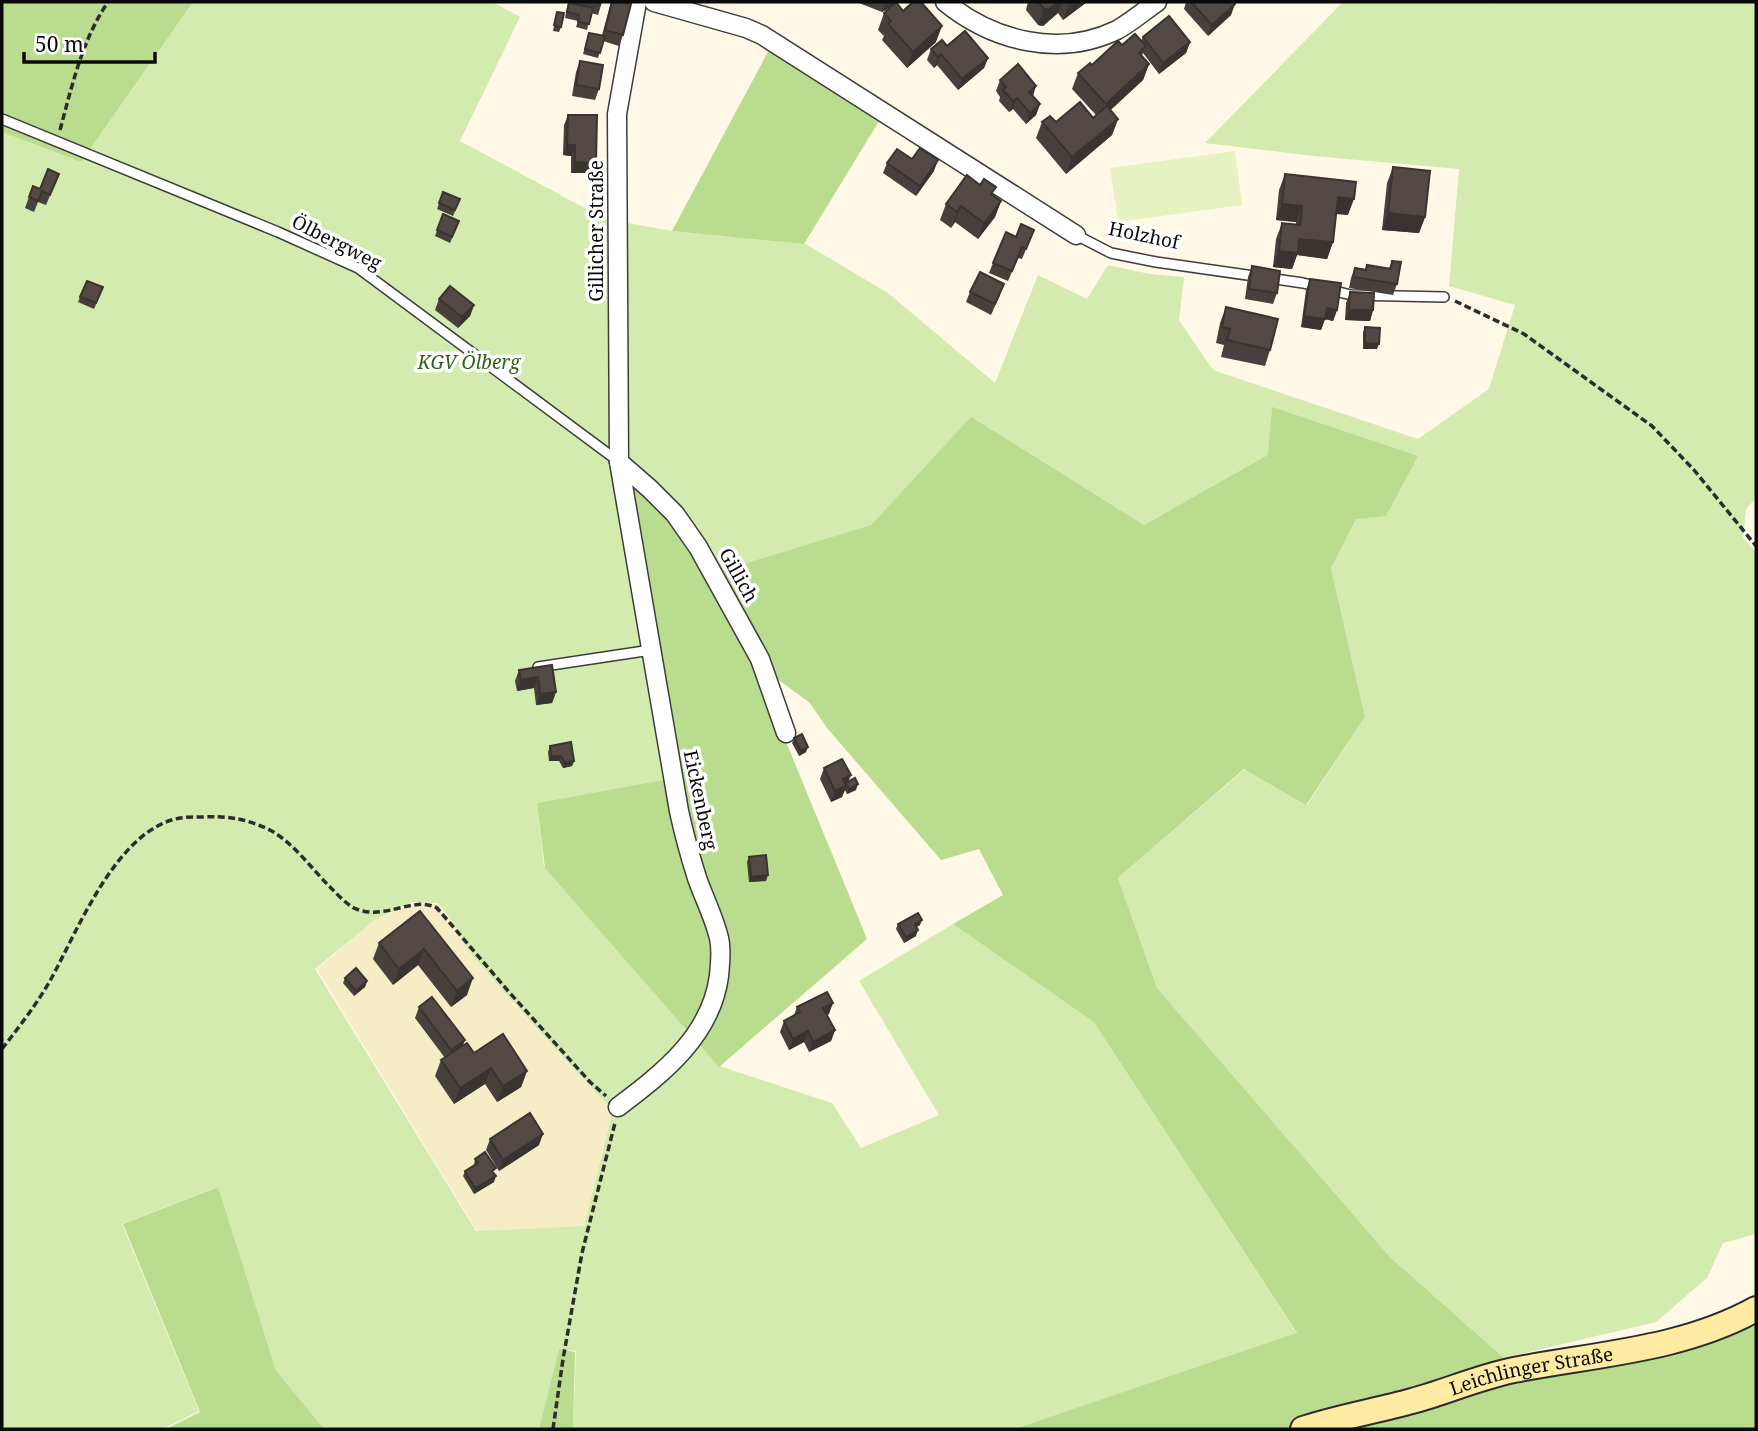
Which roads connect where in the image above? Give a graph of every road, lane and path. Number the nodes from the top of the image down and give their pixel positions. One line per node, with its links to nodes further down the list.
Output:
1 (108, 2): 7 (path)
2 (637, 2): 10 (street, Gillicher Straße)
3 (654, 2): 8 (street, Holzhof)
4 (945, 2): 5 (street)
5 (1157, 2)
6 (2, 119): 7 (lane, Ölbergweg)
7 (57, 142): 10 (lane, Ölbergweg)
8 (1076, 235): 9 (lane, Holzhof)
9 (1444, 297): 11 (path)
10 (619, 462): 12 (street, Eickenberg); 14 (street, Gillich)
11 (1756, 546)
12 (651, 650): 13 (lane); 16 (street, Eickenberg)
13 (538, 667)
14 (786, 733)
15 (2, 1049): 16 (path)
16 (618, 1107): 18 (path)
17 (1753, 1313): 19 (main road, Leichlinger Straße)
18 (553, 1429)
19 (1303, 1429)

